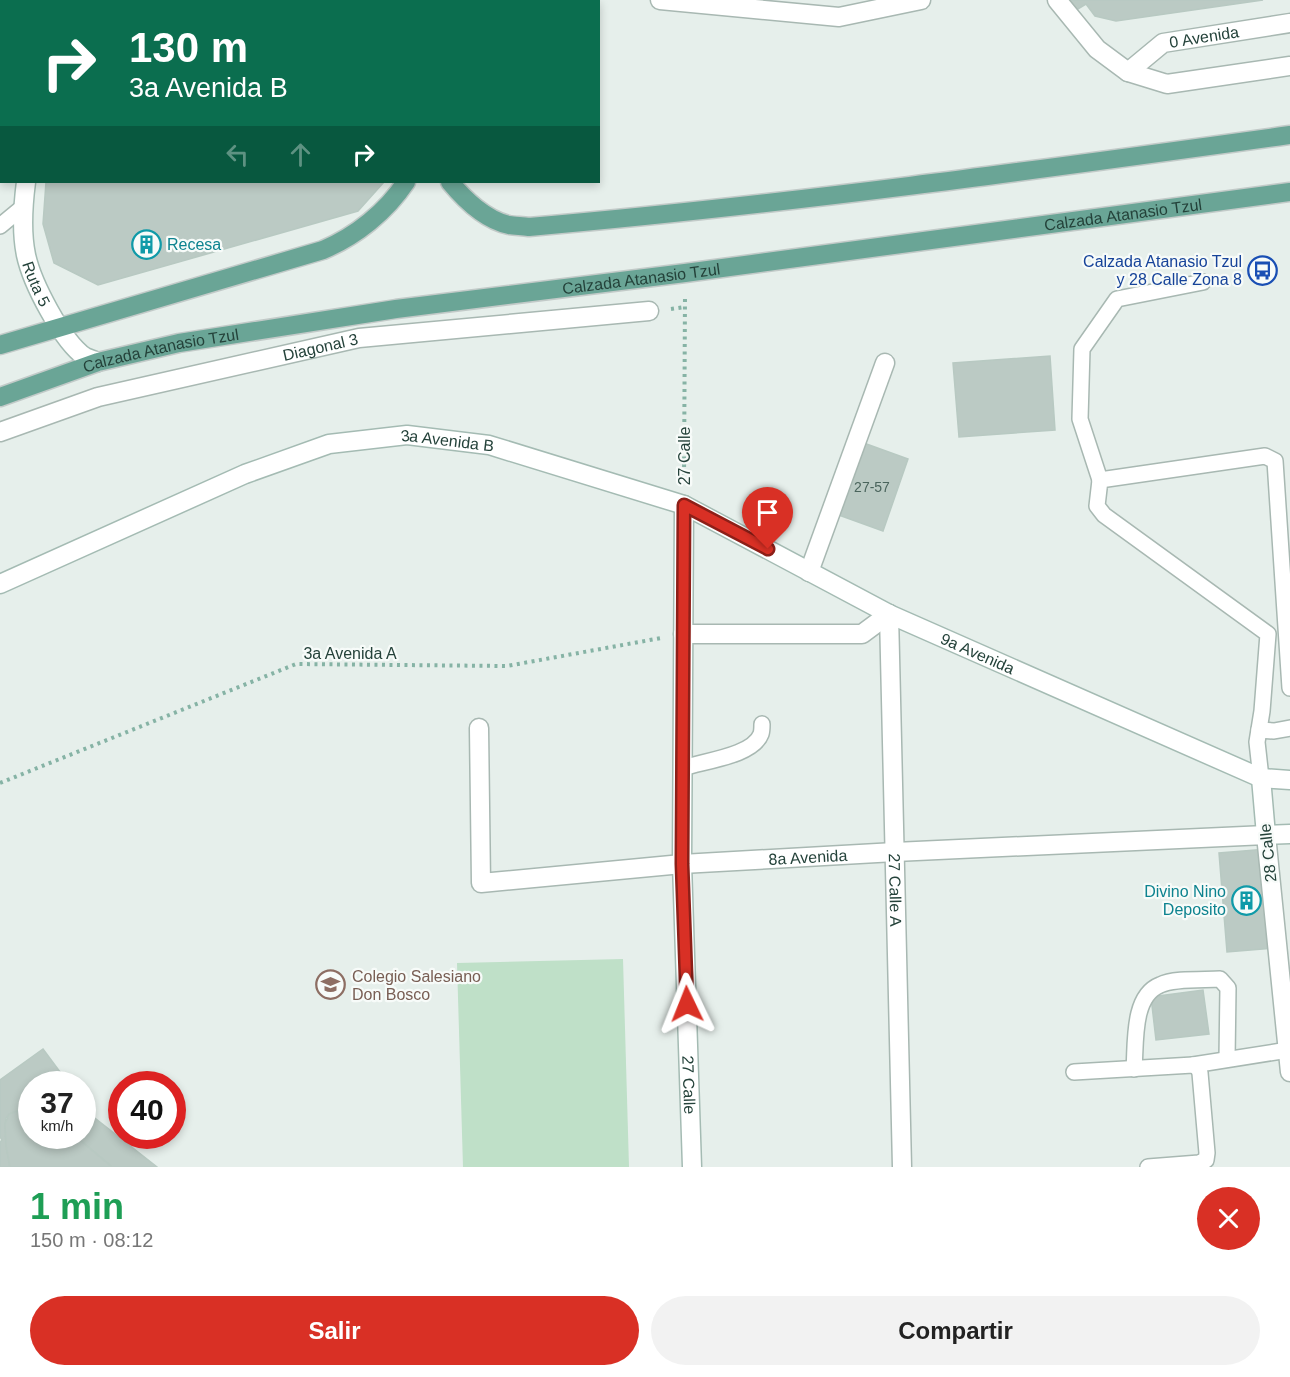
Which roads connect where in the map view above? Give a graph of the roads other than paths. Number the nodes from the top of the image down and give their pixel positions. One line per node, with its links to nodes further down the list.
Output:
1 (660, 0): 4 (street)
2 (921, 0): 4 (street)
3 (1057, 0): 7 (street)
4 (840, 9)
5 (1290, 23): 7 (street, 0 Avenida)
6 (1290, 66): 7 (street)
7 (1128, 72)
8 (1290, 135): 11 (main road)
9 (26, 183): 13 (street, Ruta 5)
10 (405, 183): 17 (main road)
11 (451, 183)
12 (1290, 192): 19 (main road, Calzada Atanasio Tzul)
13 (23, 207): 14 (lane); 17 (street, Ruta 5)
14 (0, 226)
15 (1203, 282): 23 (lane)
16 (649, 311): 22 (street, Diagonal 3)
17 (61, 327): 18 (main road); 19 (street, Ruta 5)
18 (0, 345)
19 (98, 362): 21 (main road, Calzada Atanasio Tzul)
20 (885, 363): 25 (street)
21 (0, 397)
22 (0, 432)
23 (1100, 480): 29 (lane); 33 (lane)
24 (684, 505): 25 (street, 3a Avenida B); 26 (street, 3a Avenida B); 28 (street, 27 Calle)
25 (809, 572): 27 (street, 3a Avenida B)
26 (0, 584)
27 (889, 614): 28 (street); 35 (street, 9a Avenida); 39 (street, 27 Calle A)
28 (683, 634): 34 (street, 27 Calle)
29 (1290, 688)
30 (762, 724): 34 (lane)
31 (478, 728): 40 (street, 8a Avenida)
32 (1290, 728): 33 (lane)
33 (1259, 730): 35 (lane)
34 (683, 768): 40 (street, 27 Calle)
35 (1261, 778): 36 (street); 38 (street, 28 Calle)
36 (1290, 780)
37 (1290, 834): 38 (street, 8a Avenida)
38 (1266, 835): 39 (street, 8a Avenida); 41 (street, 28 Calle)
39 (895, 852): 40 (street, 8a Avenida); 48 (street, 27 Calle A)
40 (682, 864): 47 (street, 27 Calle)
41 (1288, 1050): 42 (lane); 46 (street, 28 Calle)
42 (1227, 1059): 43 (lane); 44 (lane)
43 (1193, 1065): 44 (lane); 49 (lane)
44 (1134, 1069): 45 (lane)
45 (1074, 1072)
46 (1290, 1072)
47 (692, 1167)
48 (902, 1167)
49 (1148, 1167)

